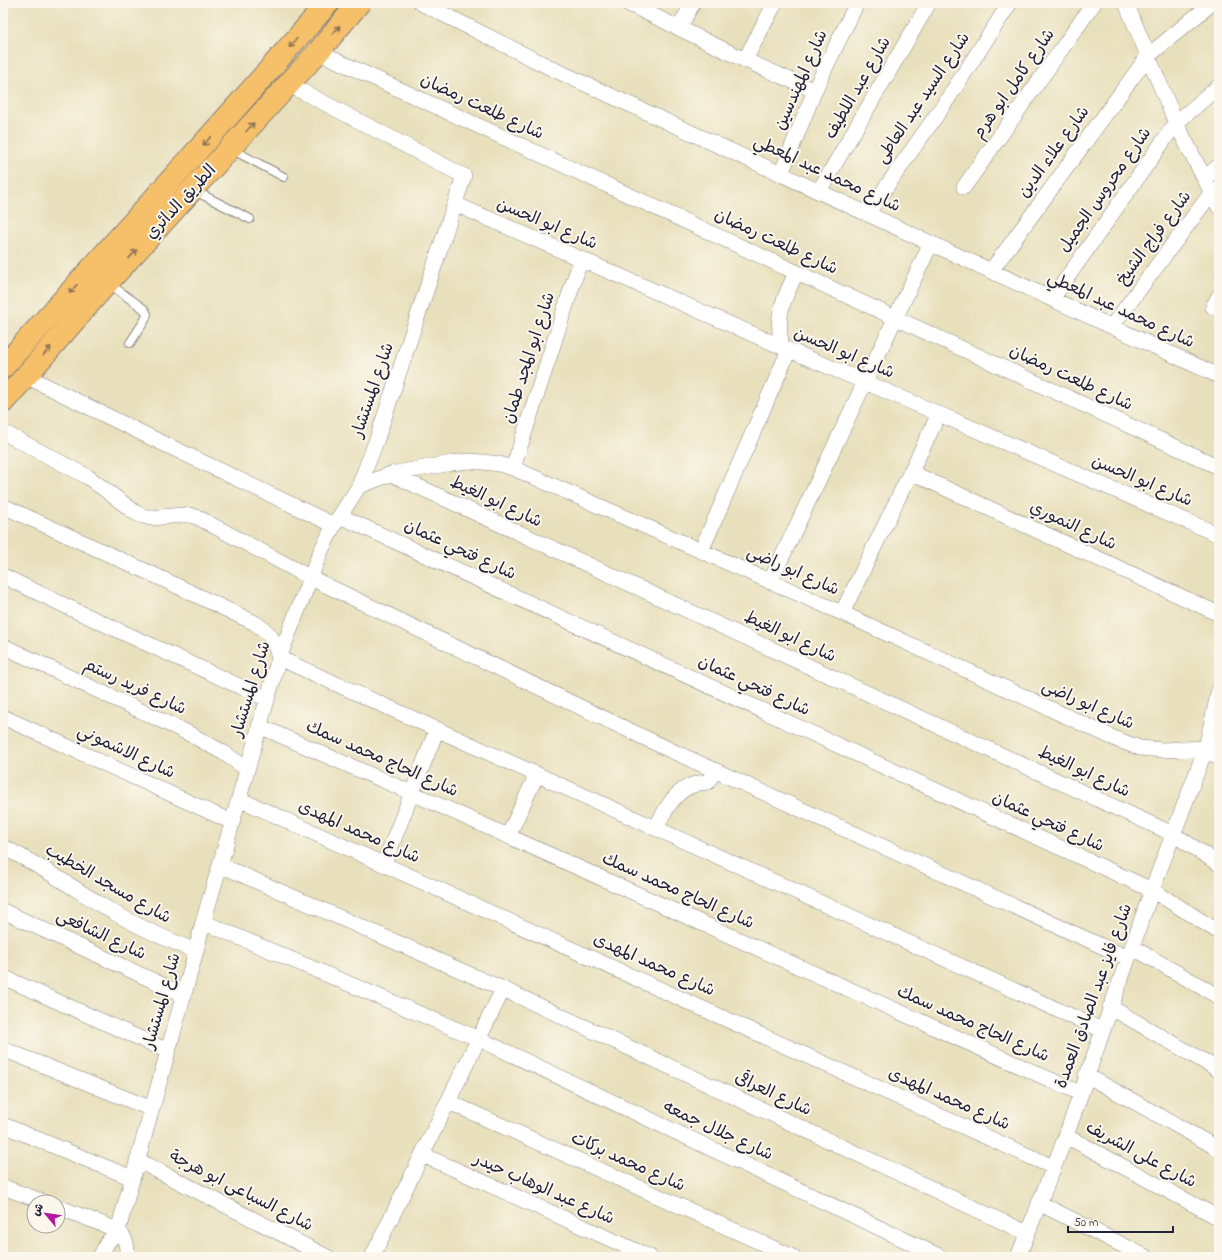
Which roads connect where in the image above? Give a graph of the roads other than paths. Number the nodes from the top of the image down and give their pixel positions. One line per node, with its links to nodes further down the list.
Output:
1 (328, 3): 38 (highway, الطريق الدائري, one-way to 38)
2 (360, 3): 14 (highway, الطريق الدائري, one-way to 2)
3 (421, 3): 23 (street, شارع محمد عبد المعطي)
4 (627, 3): 13 (street)
5 (693, 3): 13 (street)
6 (776, 3): 16 (street)
7 (857, 3): 19 (street, شارع المهندسين)
8 (929, 3): 28 (street, شارع عبد اللطيف)
9 (1010, 3): 32 (street, شارع السيد عبد العاطى)
10 (1094, 3): 26 (street, شارع كامل ابو هرم)
11 (1126, 3): 15 (street)
12 (1212, 3): 15 (street, شارع علاء الدين)
13 (679, 28): 16 (street)
14 (318, 52): 17 (highway, الطريق الدائري); 37 (street, شارع طلعت رمضان)
15 (1148, 56): 20 (street); 36 (street, شارع علاء الدين)
16 (745, 60): 19 (street)
17 (288, 84): 21 (highway, الطريق الدائري, one-way to 17); 30 (street, شارع المستشار)
18 (1219, 86): 20 (street, شارع محروس الجميل)
19 (815, 91): 23 (street, شارع المهندسين)
20 (1176, 123): 25 (street); 39 (street, شارع محروس الجميل)
21 (230, 149): 24 (lane); 27 (highway, الطريق الدائري)
22 (1219, 166): 25 (street)
23 (781, 174): 28 (street, شارع محمد عبد المعطي)
24 (284, 177)
25 (1205, 178): 29 (street)
26 (964, 187)
27 (192, 190): 33 (lane); 38 (highway, الطريق الدائري, one-way to 27)
28 (819, 191): 32 (street, شارع محمد عبد المعطي)
29 (1212, 192): 31 (street); 41 (street, شارع فراج الشيخ)
30 (455, 204): 35 (street, شارع ابو الحسن); 55 (street, شارع المستشار)
31 (1219, 207)
32 (867, 214): 34 (street, شارع محمد عبد المعطي)
33 (250, 219)
34 (931, 243): 36 (street, شارع محمد عبد المعطي); 40 (street)
35 (581, 259): 43 (street, شارع ابو الحسن); 52 (street, شارع ابو المجد طمان)
36 (991, 271): 39 (street, شارع محمد عبد المعطي)
37 (796, 273): 40 (street, شارع طلعت رمضان); 43 (street)
38 (100, 276): 42 (lane); 44 (highway, الطريق الدائري, one-way to 44); 45 (highway, الطريق الدائري, one-way to 38)
39 (1052, 298): 41 (street, شارع محمد عبد المعطي)
40 (896, 318): 47 (street); 51 (street, شارع طلعت رمضان)
41 (1112, 326): 46 (street, شارع محمد عبد المعطي)
42 (130, 343)
43 (785, 348): 47 (street, شارع ابو الحسن); 59 (street)
44 (3, 367)
45 (26, 376): 48 (highway, الطريق الدائري); 57 (street, شارع فتحي عثمان)
46 (1219, 376)
47 (865, 382): 49 (street, شارع ابو الحسن); 62 (street)
48 (3, 402)
49 (939, 414): 53 (street); 58 (street, شارع ابو الحسن)
50 (3, 432): 61 (street)
51 (1219, 467)
52 (513, 468): 54 (street, شارع ابو راضى); 59 (street, شارع ابو راضى)
53 (910, 472): 63 (street); 64 (street, شارع النموري)
54 (391, 474): 55 (street, شارع ابو راضى); 82 (street, شارع ابو الغيط)
55 (359, 486): 57 (street, شارع المستشار)
56 (3, 506): 66 (street)
57 (337, 520): 61 (street, شارع المستشار); 88 (street, شارع فتحي عثمان)
58 (1219, 535)
59 (701, 551): 62 (street, شارع ابو راضى)
60 (3, 576): 68 (street)
61 (311, 578): 66 (street, شارع المستشار); 76 (street)
62 (770, 582): 63 (street, شارع ابو راضى)
63 (842, 613): 73 (street, شارع ابو راضى)
64 (1219, 614)
65 (3, 646): 75 (street, شارع فريد رستم)
66 (278, 658): 68 (street, شارع المستشار); 71 (street)
67 (1219, 690): 73 (street, شارع فايز عبد الصادق العمدة)
68 (267, 699): 70 (street, شارع المستشار)
69 (3, 717): 80 (street, شارع الاشموني)
70 (260, 726): 75 (street, شارع المستشار); 78 (street, شارع الحاج محمد سمك)
71 (437, 729): 77 (street); 78 (street)
72 (1219, 740): 73 (street)
73 (1206, 748): 74 (street); 82 (street, شارع فايز عبد الصادق العمدة)
74 (1219, 758)
75 (247, 769): 79 (street, شارع المستشار)
76 (715, 770): 81 (street); 93 (street)
77 (537, 774): 81 (street); 83 (street)
78 (412, 792): 83 (street, شارع الحاج محمد سمك); 85 (street)
79 (239, 798): 80 (street, شارع المستشار); 85 (street, شارع محمد المهدى)
80 (232, 822): 87 (street, شارع المستشار)
81 (656, 828): 99 (street)
82 (1173, 834): 86 (street, شارع ابو الغيط); 88 (street, شارع فايز عبد الصادق العمدة)
83 (508, 836): 105 (street, شارع الحاج محمد سمك)
84 (3, 847): 92 (street, شارع مسجد الخطيب)
85 (384, 864): 113 (street, شارع محمد المهدى)
86 (1219, 864)
87 (220, 865): 90 (street, شارع المستشار); 95 (street, شارع العراقى)
88 (1152, 890): 91 (street, شارع فتحي عثمان); 93 (street, شارع فايز عبد الصادق العمدة)
89 (3, 910): 96 (street, شارع الشافعى)
90 (203, 922): 92 (street, شارع المستشار); 100 (street, شارع جلال جمعه)
91 (1219, 932)
92 (196, 951): 96 (street, شارع المستشار)
93 (1130, 953): 97 (street); 98 (street, شارع فايز عبد الصادق العمدة)
94 (3, 977): 102 (street)
95 (503, 989): 100 (street); 121 (street, شارع العراقى)
96 (184, 995): 102 (street, شارع المستشار)
97 (1219, 997)
98 (1110, 1007): 99 (street, شارع فايز عبد الصادق العمدة); 103 (street)
99 (1102, 1030): 104 (street, شارع فايز عبد الصادق العمدة)
100 (479, 1039): 106 (street); 128 (street, شارع جلال جمعه)
101 (3, 1049): 107 (street)
102 (168, 1051): 107 (street, شارع المستشار)
103 (1219, 1070)
104 (1086, 1074): 105 (street, شارع فايز عبد الصادق العمدة); 110 (street)
105 (1080, 1093): 109 (street, شارع فايز عبد الصادق العمدة)
106 (448, 1102): 111 (street); 127 (street, شارع محمد بركات)
107 (152, 1109): 112 (street, شارع المستشار)
108 (3, 1126): 114 (street)
109 (1066, 1136): 113 (street, شارع فايز عبد الصادق العمدة); 119 (street, شارع على الشريف)
110 (1219, 1149)
111 (423, 1155): 125 (street); 126 (street, شارع عبد الوهاب حيدر)
112 (137, 1160): 114 (street, شارع المستشار); 124 (street, شارع السباعى ابو هرجة)
113 (1053, 1167): 117 (street, شارع فايز عبد الصادق العمدة)
114 (132, 1178): 120 (street, شارع المستشار)
115 (3, 1187): 116 (street)
116 (26, 1195)
117 (1039, 1203): 121 (street, شارع فايز عبد الصادق العمدة); 130 (street)
118 (66, 1210): 120 (street)
119 (1219, 1218)
120 (118, 1230): 122 (street); 123 (street)
121 (1027, 1233): 129 (street, شارع فايز عبد الصادق العمدة)
122 (100, 1257)
123 (127, 1257)
124 (327, 1257)
125 (372, 1257)
126 (650, 1257)
127 (793, 1257)
128 (941, 1257)
129 (1018, 1257)
130 (1146, 1257)

